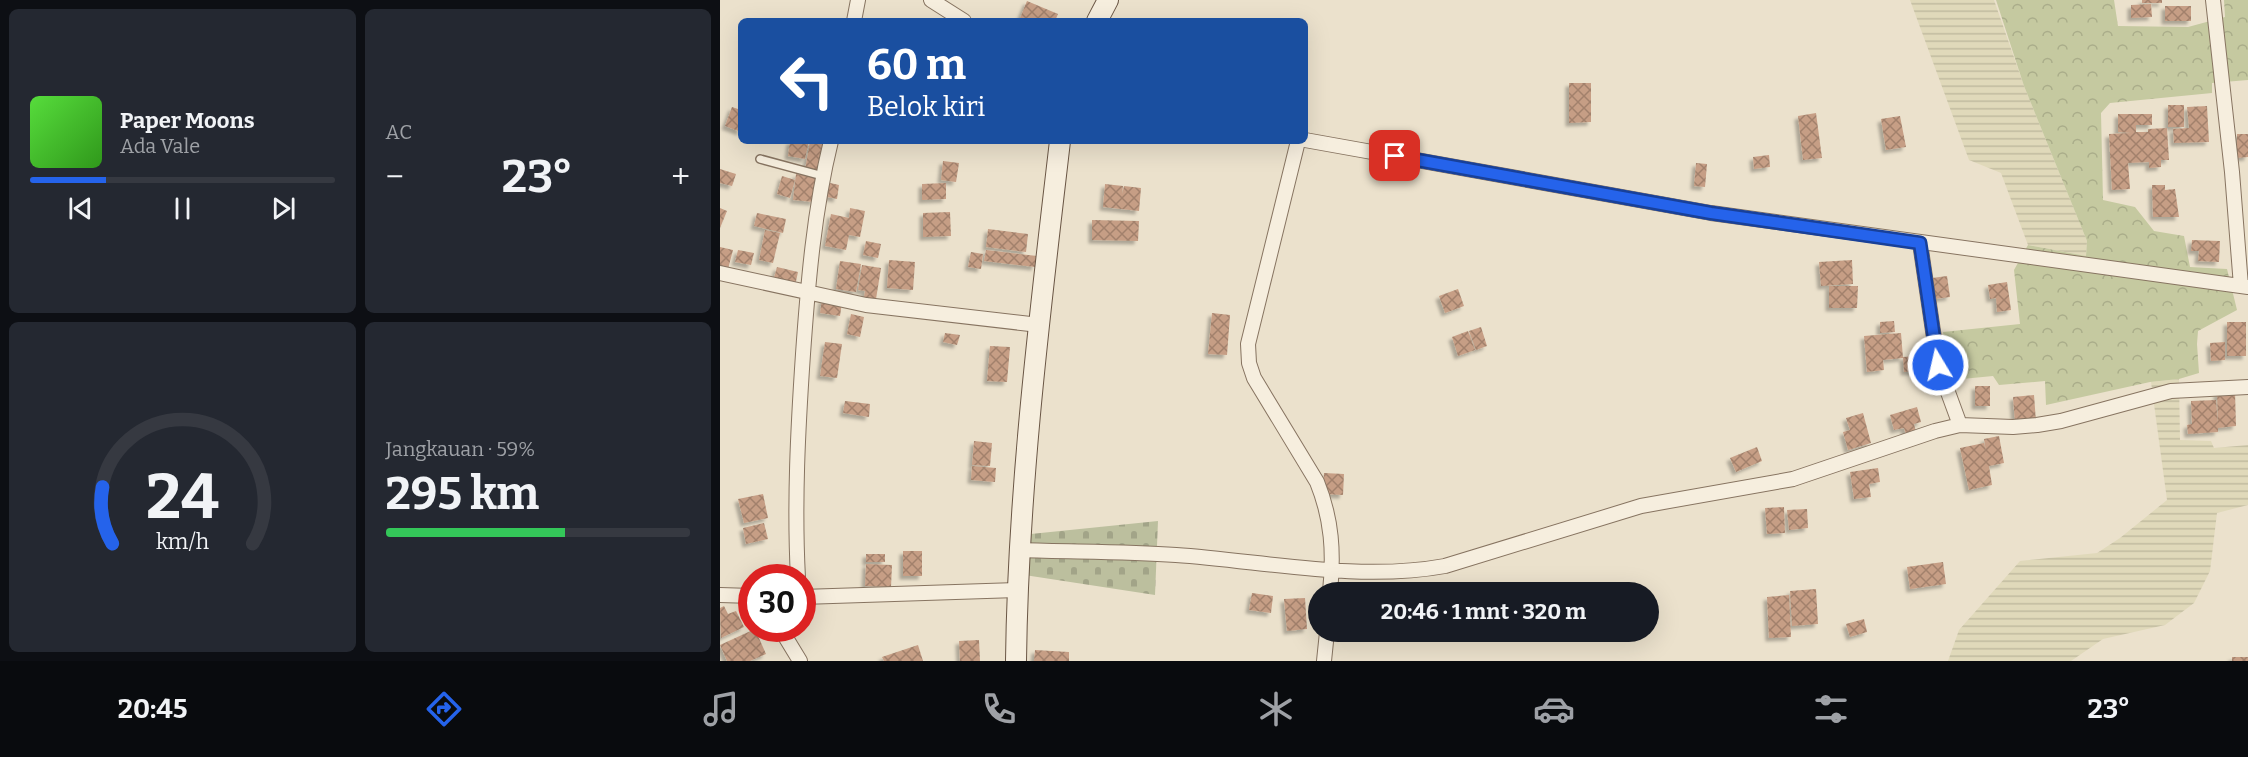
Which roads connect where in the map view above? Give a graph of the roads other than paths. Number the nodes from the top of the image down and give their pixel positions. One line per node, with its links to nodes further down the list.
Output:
1 (858, 0): 5 (street)
2 (931, 0): 6 (street)
3 (1108, 0): 7 (street)
4 (2213, 0): 14 (street)
5 (855, 18)
6 (959, 18)
7 (1099, 18)
8 (1308, 141): 15 (street)
9 (830, 144): 13 (street)
10 (1060, 144): 19 (street)
11 (1297, 144): 24 (street)
12 (760, 159): 13 (lane)
13 (823, 176): 18 (street)
14 (2242, 218): 17 (street)
15 (1920, 243): 17 (street); 21 (street)
16 (720, 273): 18 (street)
17 (2245, 286)
18 (808, 293): 19 (street); 23 (street)
19 (1039, 325): 22 (street)
20 (2248, 387): 21 (street)
21 (1960, 425): 24 (street)
22 (1020, 550): 24 (street); 26 (street)
23 (798, 564)
24 (1332, 569): 25 (street)
25 (1331, 582)
26 (1017, 590): 29 (street); 33 (street)
27 (720, 595): 28 (street)
28 (738, 596)
29 (816, 597)
30 (788, 642): 32 (street)
31 (1326, 642): 34 (street)
32 (800, 661)
33 (1016, 661)
34 (1324, 661)

